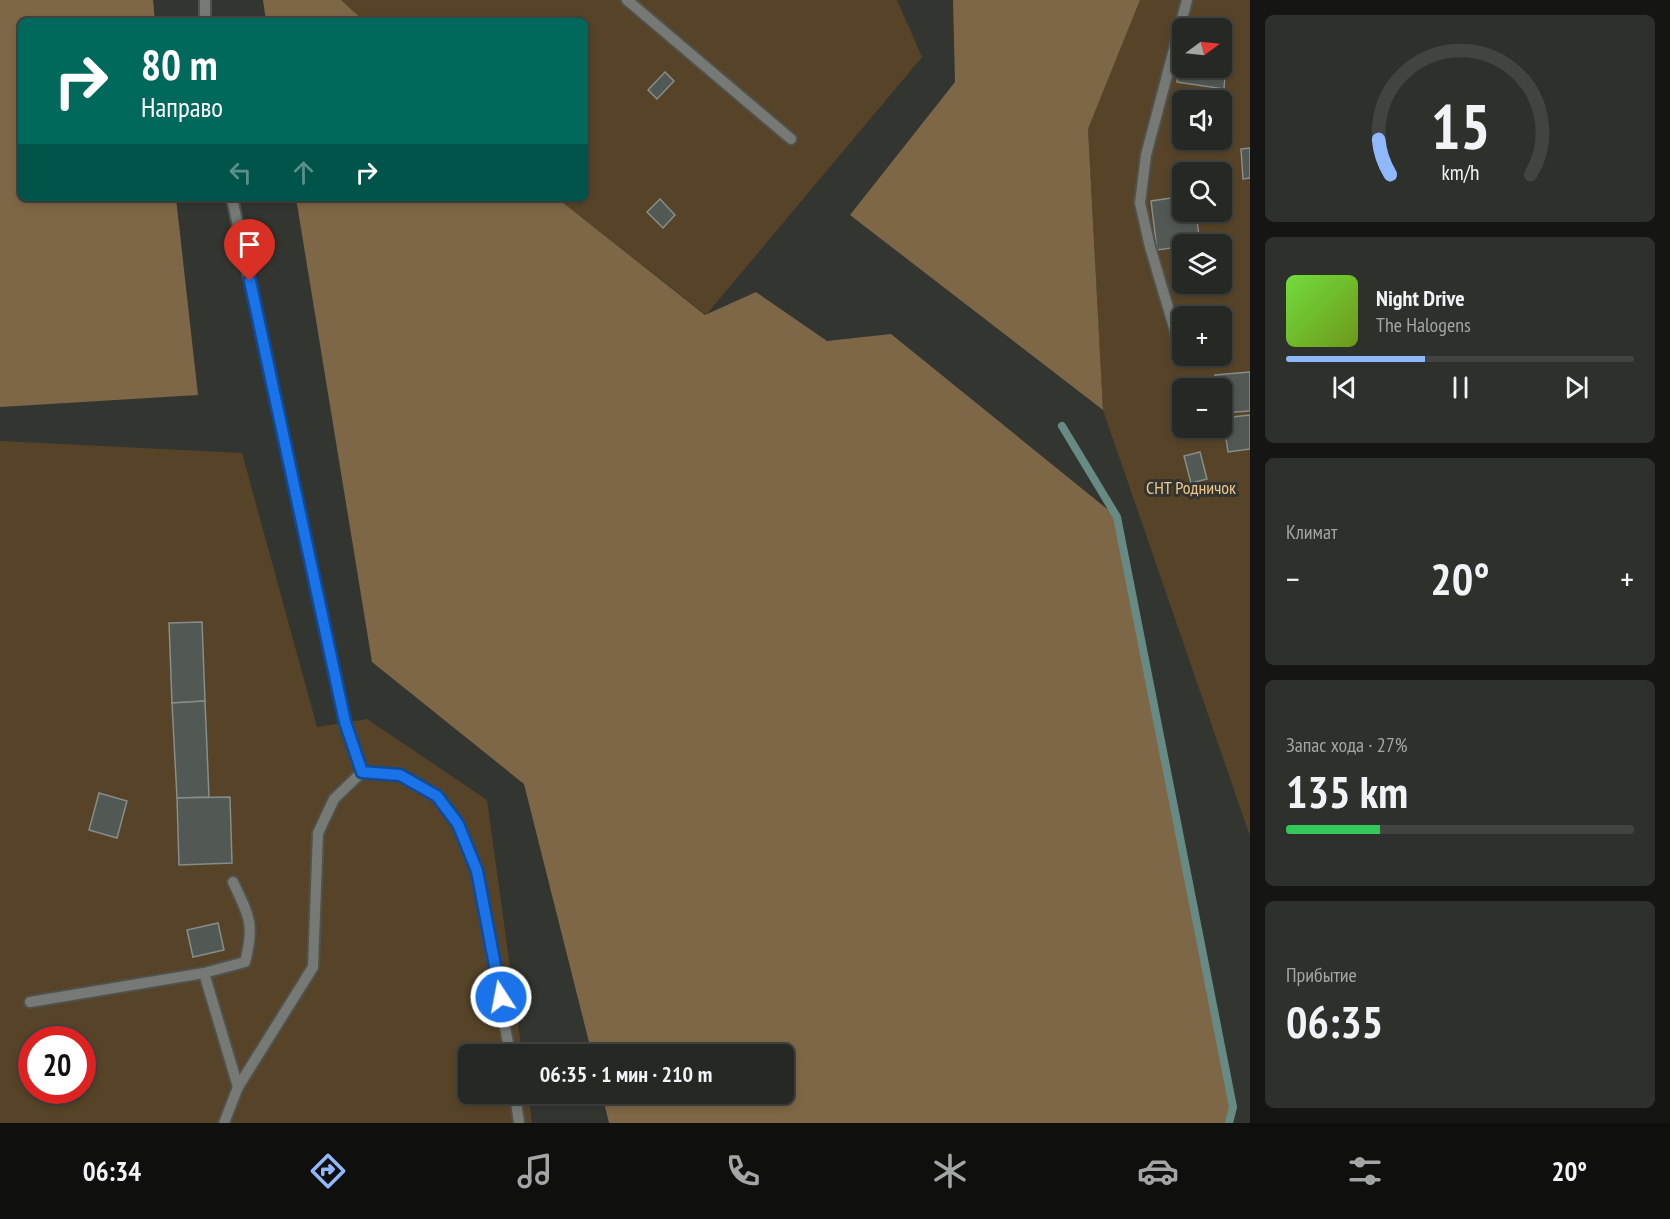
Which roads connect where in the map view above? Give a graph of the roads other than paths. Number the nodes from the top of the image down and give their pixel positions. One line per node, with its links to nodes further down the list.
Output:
1 (205, 0): 4 (lane)
2 (627, 0): 5 (lane)
3 (1187, 0): 7 (lane)
4 (205, 18)
5 (791, 139)
6 (233, 201): 8 (lane)
7 (1172, 321)
8 (362, 772): 12 (lane); 13 (lane)
9 (233, 882): 10 (lane)
10 (204, 973): 11 (lane); 13 (lane)
11 (30, 1002)
12 (508, 1044)
13 (238, 1087): 15 (lane)
14 (516, 1104): 16 (lane)
15 (224, 1123)
16 (519, 1123)

